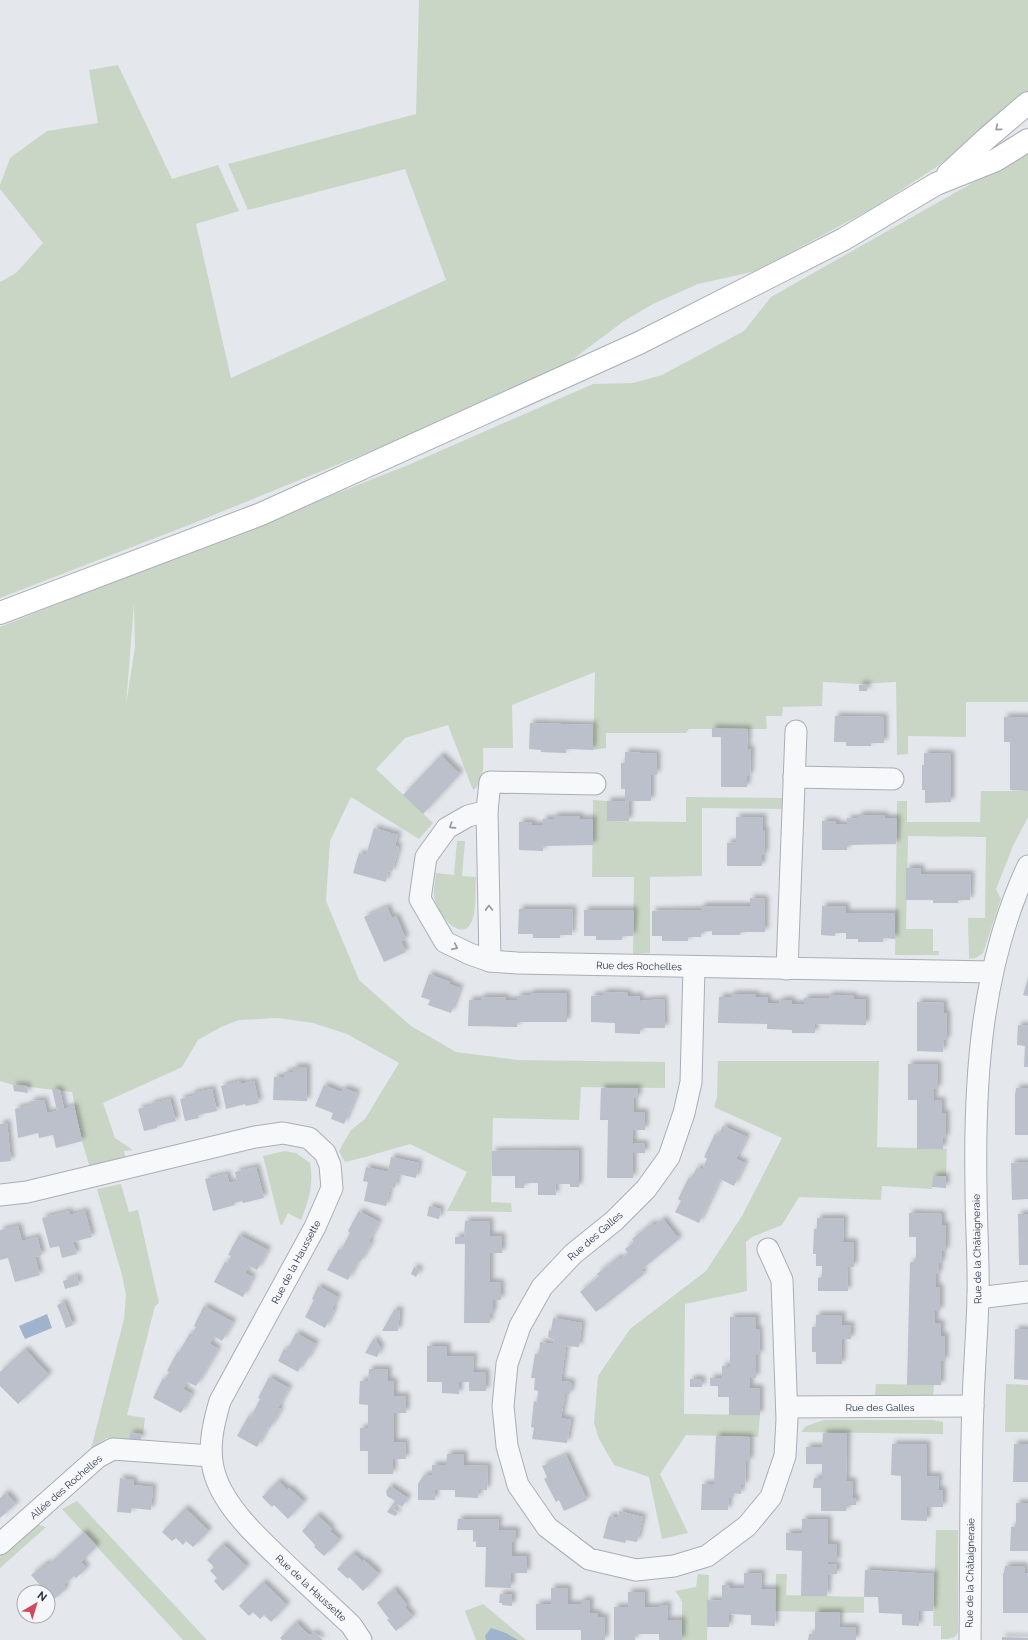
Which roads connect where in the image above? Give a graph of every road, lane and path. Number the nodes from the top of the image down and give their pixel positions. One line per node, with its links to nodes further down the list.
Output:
1 (1028, 103): 3 (main road, one-way to 3)
2 (1028, 140): 3 (main road)
3 (936, 184): 4 (main road)
4 (0, 613)
5 (796, 731): 6 (street)
6 (794, 777): 7 (street); 13 (street)
7 (894, 779)
8 (594, 784): 9 (street)
9 (487, 811): 11 (street, one-way to 9); 11 (street, Rue des Rochelles, one-way to 11)
10 (1028, 866): 14 (street, Rue de la Châtaigneraie)
11 (490, 961): 12 (street, Rue des Rochelles)
12 (694, 968): 13 (street, Rue des Rochelles); 20 (street, Rue des Galles)
13 (787, 969): 14 (street, Rue des Rochelles)
14 (992, 972): 18 (street, Rue de la Châtaigneraie)
15 (0, 1195): 21 (street, Rue de la Haussette)
16 (768, 1249): 20 (street, Rue des Galles)
17 (1028, 1292): 18 (street)
18 (978, 1298): 19 (street, Rue de la Châtaigneraie)
19 (973, 1406): 20 (street, Rue des Galles); 24 (street, Rue de la Châtaigneraie)
20 (787, 1407)
21 (211, 1456): 22 (street, Allée des Rochelles); 23 (street, Rue de la Haussette)
22 (0, 1544)
23 (360, 1640)
24 (970, 1640)

